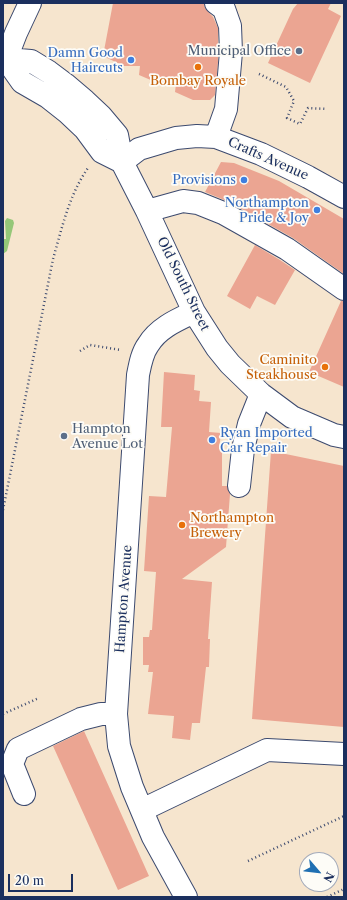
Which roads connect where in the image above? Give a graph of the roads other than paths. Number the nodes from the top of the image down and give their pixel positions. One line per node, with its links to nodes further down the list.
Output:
1 (30, 3): 3 (street)
2 (216, 3): 4 (street)
3 (5, 58): 5 (street, Old South Street)
4 (216, 137): 5 (street, Crafts Avenue); 6 (street, Crafts Avenue)
5 (122, 162): 7 (street, Old South Street)
6 (344, 197)
7 (147, 211): 8 (street); 9 (street, Old South Street)
8 (344, 289)
9 (194, 312): 10 (street, Old South Street); 13 (street, Hampton Avenue)
10 (261, 394): 11 (street, Old South Street); 12 (street)
11 (344, 437)
12 (239, 486)
13 (116, 714): 15 (street); 16 (street, Hampton Avenue)
14 (344, 754): 16 (street)
15 (24, 794)
16 (142, 810): 17 (street, Hampton Avenue)
17 (185, 897)

